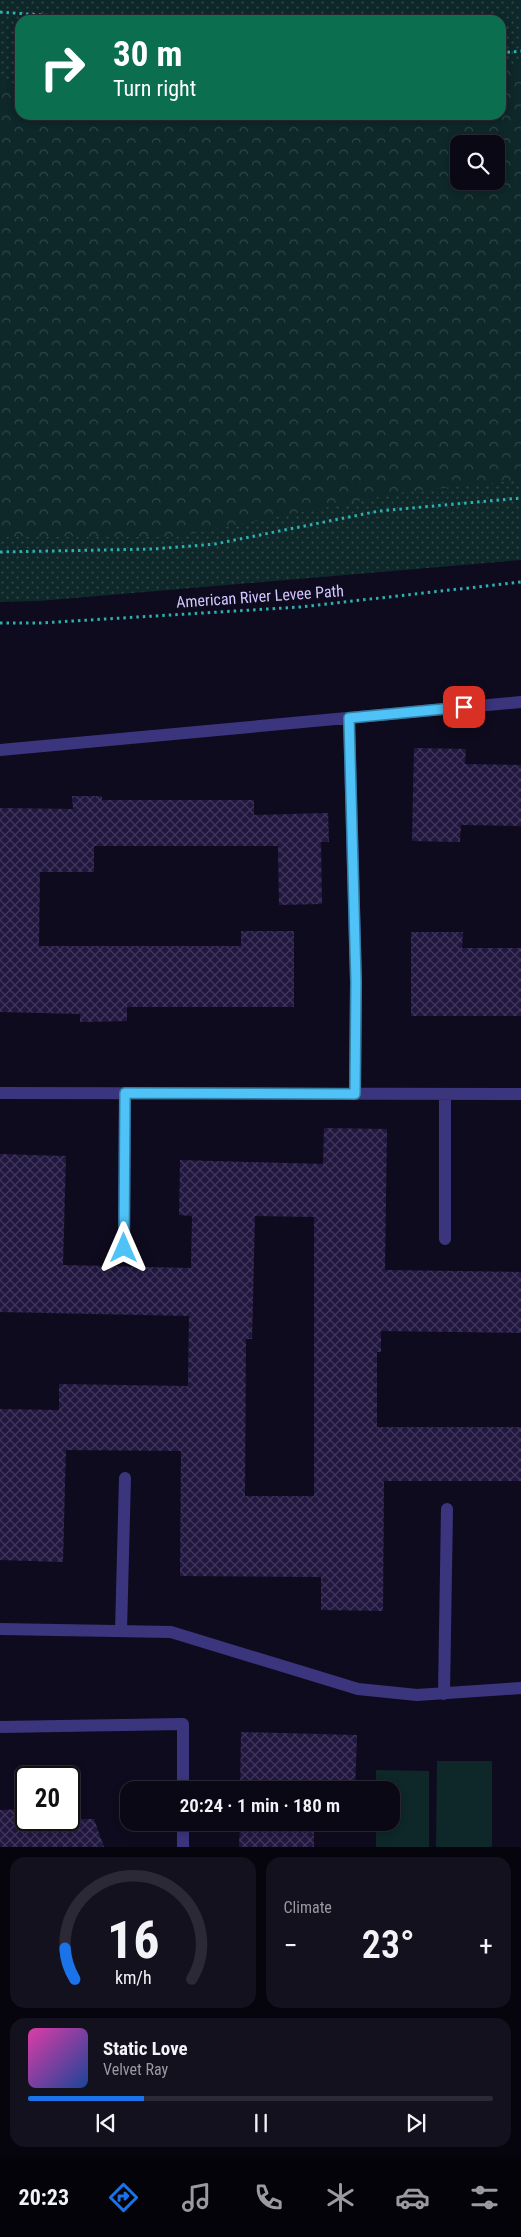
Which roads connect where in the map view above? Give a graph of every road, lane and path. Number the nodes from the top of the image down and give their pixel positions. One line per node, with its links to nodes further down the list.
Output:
1 (0, 12): 2 (path)
2 (41, 15)
3 (521, 51): 4 (path)
4 (506, 52)
5 (521, 498): 6 (path)
6 (0, 552)
7 (521, 582): 8 (path, American River Levee Path)
8 (0, 623)
9 (521, 702): 10 (lane)
10 (349, 718): 11 (lane); 14 (lane)
11 (0, 750)
12 (0, 1092): 13 (lane)
13 (125, 1093): 14 (lane); 18 (lane)
14 (355, 1094): 15 (lane)
15 (445, 1094): 16 (lane); 17 (lane)
16 (521, 1094)
17 (445, 1239)
18 (124, 1248)
19 (125, 1478): 22 (lane)
20 (447, 1509): 24 (lane)
21 (0, 1628): 22 (lane)
22 (121, 1631): 24 (lane)
23 (521, 1688): 24 (lane)
24 (444, 1694)
25 (0, 1727): 26 (lane)
26 (183, 1781)
27 (183, 1831): 28 (lane)
28 (184, 1847)

